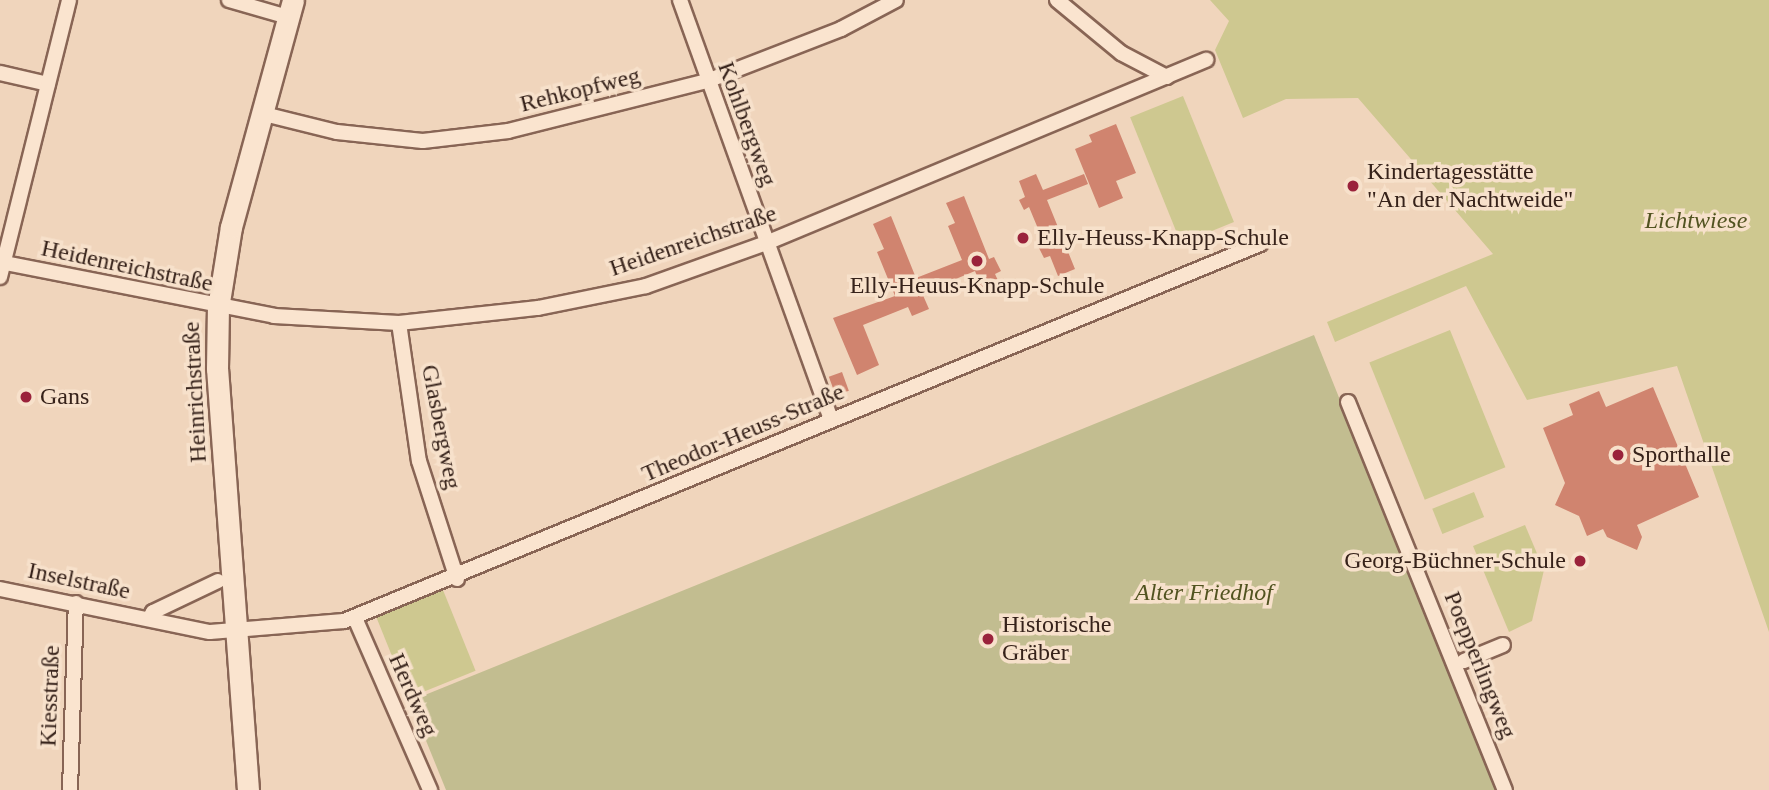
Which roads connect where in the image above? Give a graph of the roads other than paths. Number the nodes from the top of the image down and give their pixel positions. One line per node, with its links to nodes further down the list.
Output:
1 (69, 0): 11 (street)
2 (229, 0): 6 (street)
3 (680, 0): 10 (street, Kohlbergweg)
4 (896, 0): 10 (street, Rehkopfweg)
5 (1057, 0): 9 (street)
6 (290, 8): 12 (main road, Heinrichstraße)
7 (1206, 60): 9 (street, Heidenreichstraße)
8 (0, 73): 11 (street)
9 (1167, 77): 13 (street, Heidenreichstraße)
10 (707, 81): 12 (street, Rehkopfweg); 13 (street, Kohlbergweg)
11 (48, 84): 15 (street)
12 (260, 113): 16 (main road, Heinrichstraße)
13 (766, 243): 17 (street, Heidenreichstraße); 19 (street, Kohlbergweg)
14 (1260, 244): 19 (street, Theodor-Heuss-Straße)
15 (1, 268): 16 (street, Heidenreichstraße)
16 (218, 308): 17 (street, Heidenreichstraße); 26 (main road, Heinrichstraße)
17 (399, 323): 20 (street, Glasbergweg)
18 (1348, 402): 32 (street, Poepperlingweg)
19 (831, 420): 20 (street, Theodor-Heuss-Straße)
20 (457, 579): 24 (street, Theodor-Heuss-Straße)
21 (218, 581): 25 (street, Inselstraße)
22 (0, 589): 23 (street, Inselstraße)
23 (76, 603): 25 (street, Inselstraße); 29 (street, Kiesstraße)
24 (355, 618): 26 (street, Theodor-Heuss-Straße); 31 (street, Herdweg)
25 (149, 619): 26 (street, Inselstraße)
26 (235, 631): 30 (main road, Heinrichstraße)
27 (1503, 645): 28 (street)
28 (1464, 661)
29 (70, 790)
30 (248, 790)
31 (430, 790)
32 (1505, 790)

